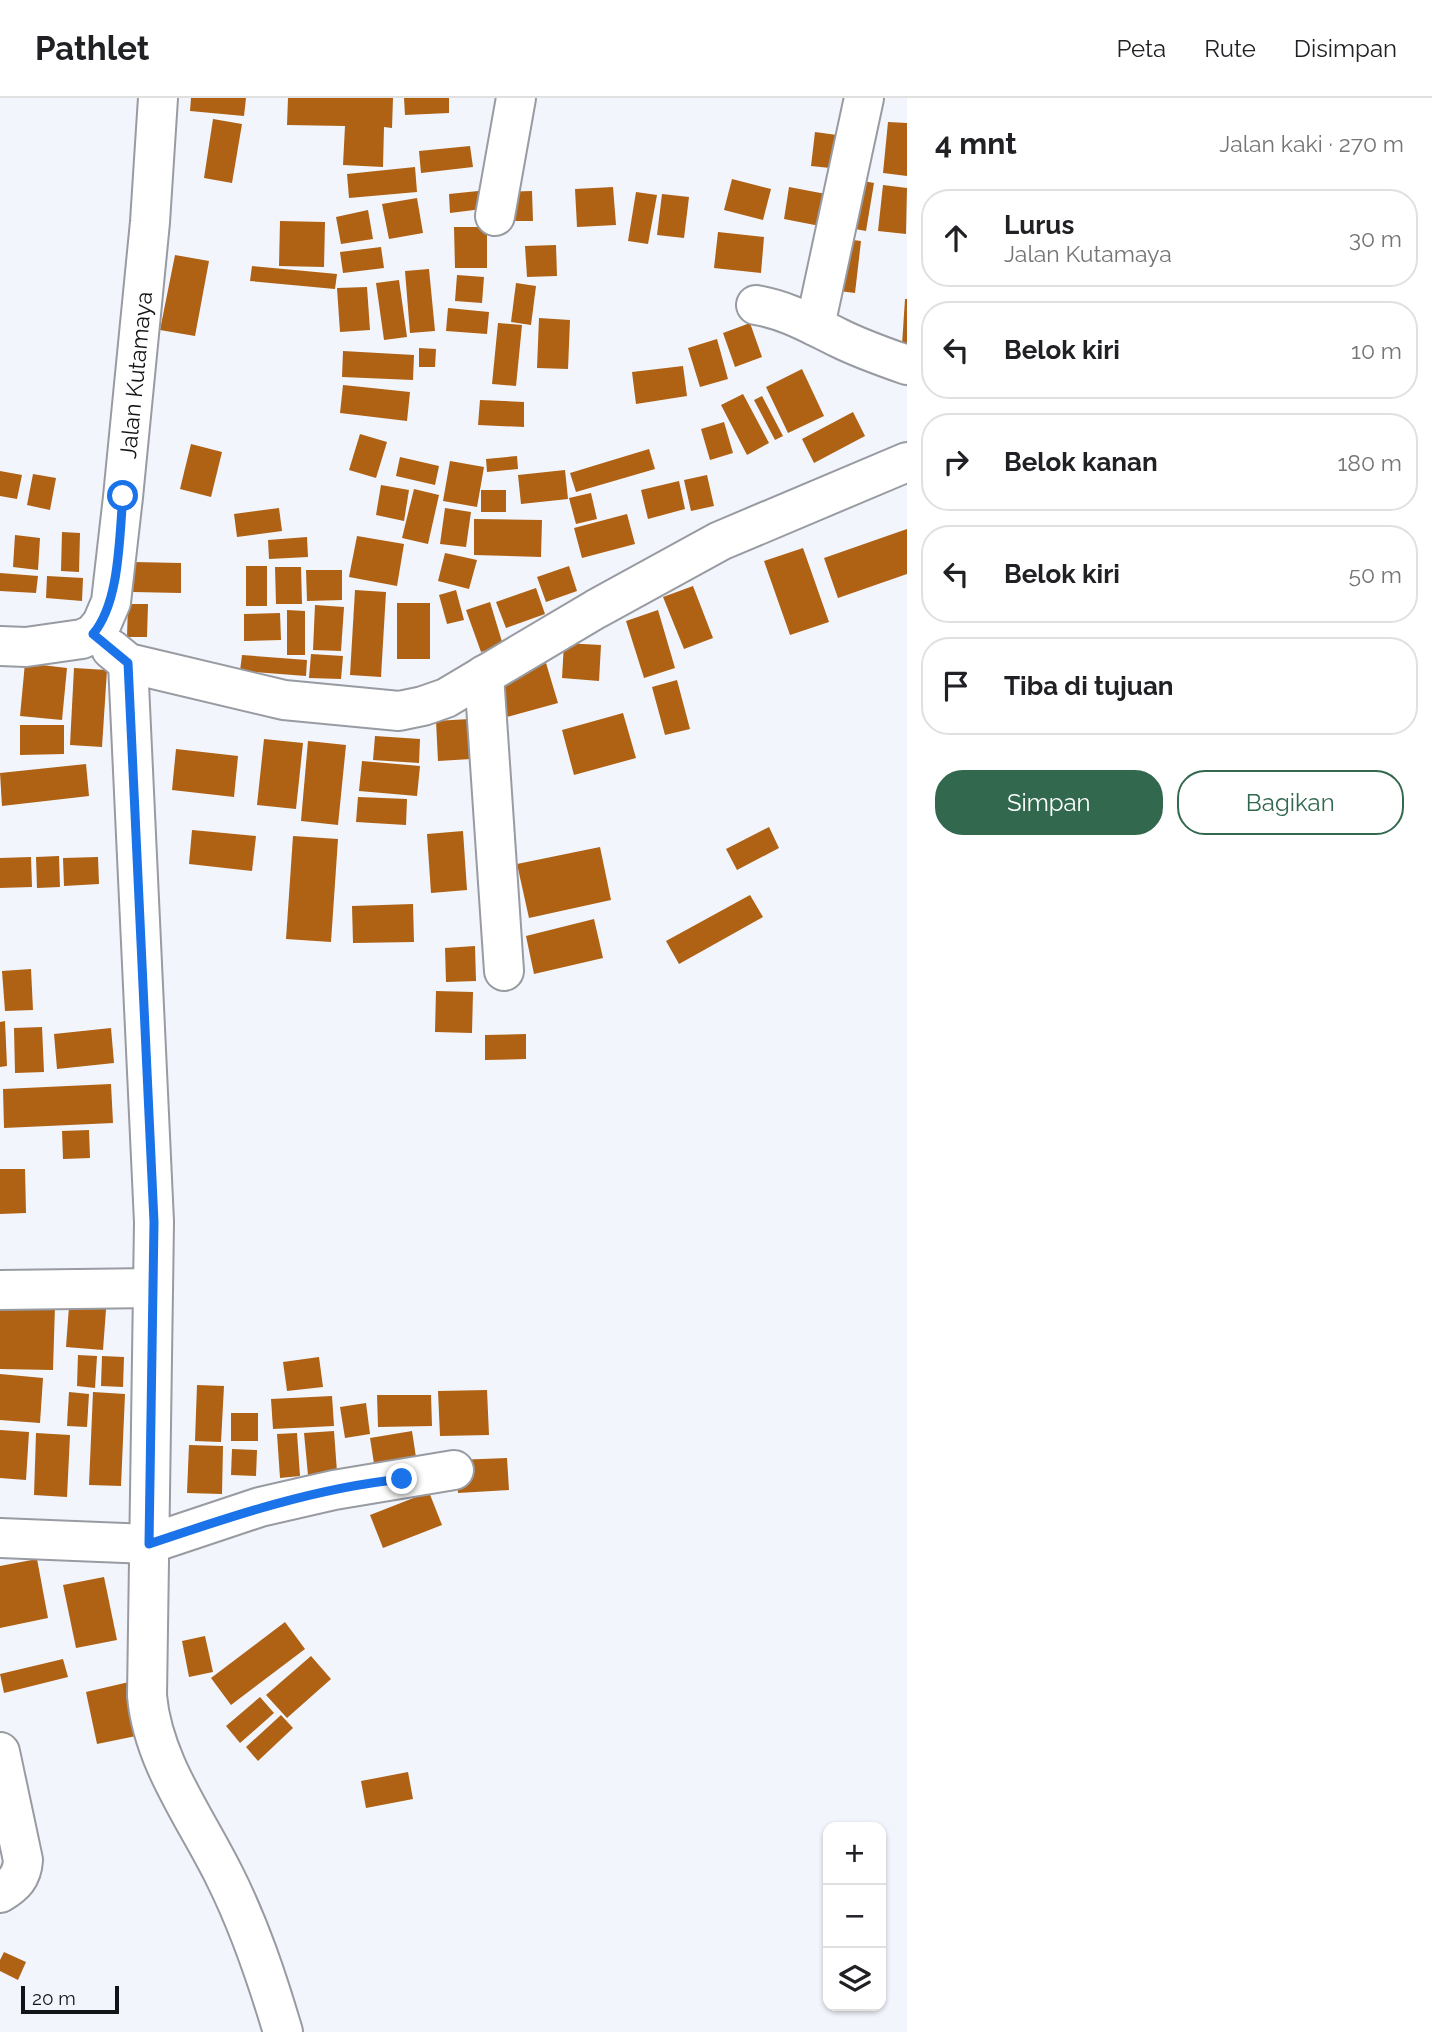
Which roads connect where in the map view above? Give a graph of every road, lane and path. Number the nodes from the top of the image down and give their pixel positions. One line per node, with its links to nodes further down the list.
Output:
1 (158, 98): 9 (street, Jalan Kutamaya)
2 (516, 98): 4 (street)
3 (864, 98): 6 (street)
4 (495, 216)
5 (756, 306): 6 (street)
6 (815, 326): 7 (street)
7 (907, 365)
8 (907, 462): 12 (street)
9 (93, 634): 10 (street); 11 (street)
10 (0, 646)
11 (128, 663): 12 (street); 14 (street)
12 (484, 675): 13 (street)
13 (504, 971)
14 (153, 1288): 15 (street); 18 (street)
15 (0, 1290)
16 (454, 1470): 18 (street)
17 (0, 1538): 18 (street)
18 (149, 1544): 21 (street)
19 (0, 1752): 20 (street)
20 (0, 1894)
21 (282, 2032)

